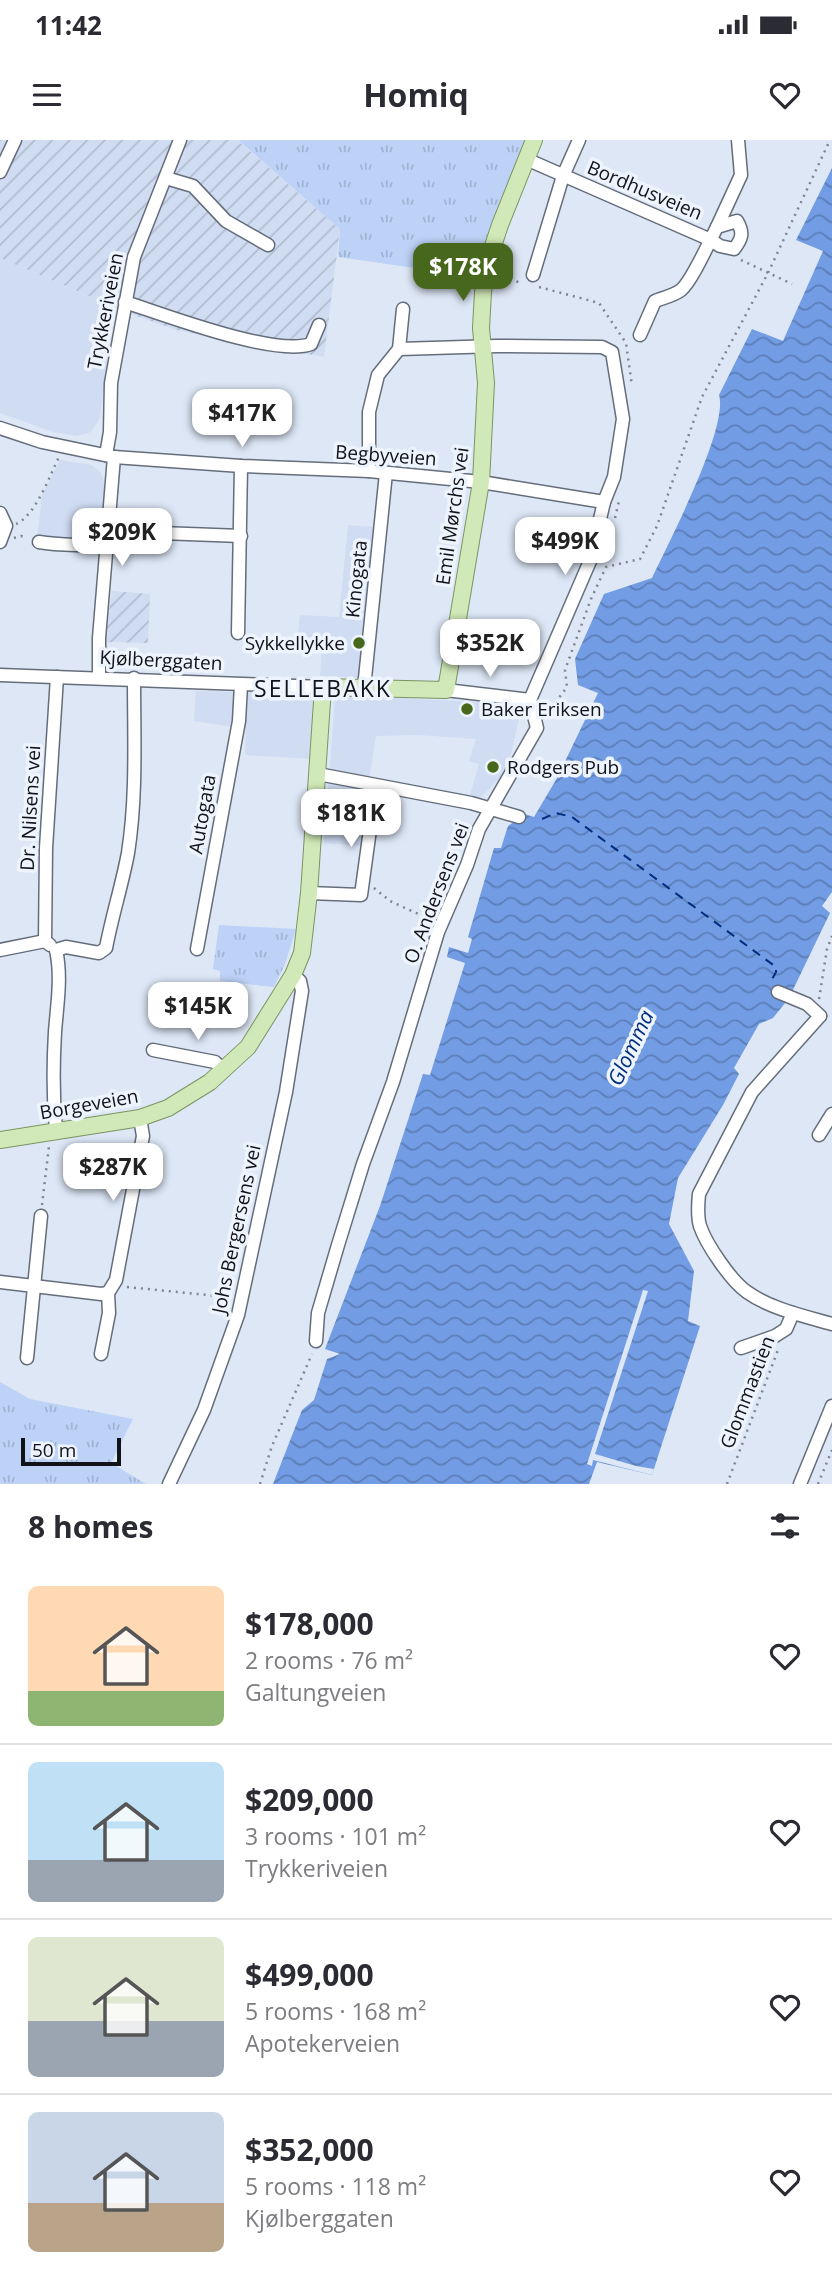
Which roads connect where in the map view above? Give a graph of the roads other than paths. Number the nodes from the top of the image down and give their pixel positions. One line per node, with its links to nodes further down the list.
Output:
1 (15, 140): 7 (street)
2 (180, 140): 9 (street, Trykkeriveien)
3 (534, 140): 6 (main road, Emil Mørchs vei)
4 (579, 140): 8 (street)
5 (738, 140): 10 (street)
6 (526, 159): 8 (street, Bordhusveien); 18 (main road, Emil Mørchs vei)
7 (0, 173)
8 (563, 176): 11 (street, Bordhusveien); 13 (street)
9 (166, 178): 12 (street); 14 (street, Trykkeriveien)
10 (717, 226): 11 (street, Bordhusveien); 11 (street, Bordhusveien)
11 (711, 240): 17 (street)
12 (268, 245)
13 (533, 275)
14 (125, 302): 16 (street); 21 (street, Trykkeriveien)
15 (403, 309): 19 (street)
16 (319, 325)
17 (640, 335)
18 (482, 347): 19 (street); 25 (main road, Emil Mørchs vei); 26 (street)
19 (399, 349): 23 (street)
20 (0, 428): 21 (street, Begbyveien)
21 (110, 456): 22 (street, Begbyveien); 28 (street, Trykkeriveien)
22 (241, 466): 23 (street, Begbyveien); 29 (street)
23 (369, 471): 24 (street, Begbyveien)
24 (386, 472): 25 (street, Begbyveien); 40 (street, Kinogata)
25 (481, 482): 26 (street, Begbyveien); 41 (main road, Emil Mørchs vei)
26 (604, 502): 42 (street)
27 (0, 513): 30 (street)
28 (108, 531): 29 (street); 32 (street, Trykkeriveien)
29 (241, 536): 33 (street)
30 (0, 542)
31 (39, 542): 32 (street)
32 (107, 547): 36 (street, Trykkeriveien)
33 (238, 633)
34 (0, 674): 35 (street, Kjølberggaten)
35 (57, 677): 36 (street, Kjølberggaten); 48 (street, Dr. Nilsens vei)
36 (99, 678): 37 (street, Kjølberggaten)
37 (134, 678): 38 (street, Kjølberggaten); 51 (street)
38 (241, 685): 39 (street, Kjølberggaten); 49 (street, Autogata)
39 (323, 687): 40 (main road, Kjølberggaten); 43 (main road, Borgeveien)
40 (364, 688): 41 (main road, Kjølberggaten)
41 (446, 690): 42 (street, Kjølberggaten)
42 (530, 700): 45 (street)
43 (318, 775): 44 (street, O. Andersens vei); 47 (main road, Borgeveien)
44 (376, 786): 45 (street, O. Andersens vei); 47 (street)
45 (491, 807): 46 (street); 68 (street, O. Andersens vei)
46 (519, 817)
47 (309, 893): 52 (main road, Borgeveien)
48 (45, 941): 50 (street); 51 (street)
49 (197, 949)
50 (0, 950)
51 (56, 950): 59 (street)
52 (293, 975): 56 (main road, Borgeveien); 74 (street, Johs Bergersens vei)
53 (778, 992): 54 (street)
54 (826, 1018): 66 (street)
55 (153, 1050): 56 (street)
56 (224, 1071): 58 (main road, Borgeveien)
57 (832, 1114): 60 (street)
58 (140, 1118): 59 (main road, Borgeveien); 65 (street)
59 (53, 1131): 61 (main road, Borgeveien)
60 (819, 1135)
61 (0, 1140)
62 (41, 1216): 64 (street)
63 (0, 1282): 64 (street)
64 (35, 1286): 65 (street); 71 (street)
65 (111, 1289): 70 (street)
66 (793, 1313): 67 (street); 69 (street)
67 (832, 1324)
68 (317, 1341)
69 (741, 1348)
70 (101, 1354)
71 (27, 1358)
72 (832, 1406): 73 (street)
73 (803, 1483)
74 (169, 1484)

